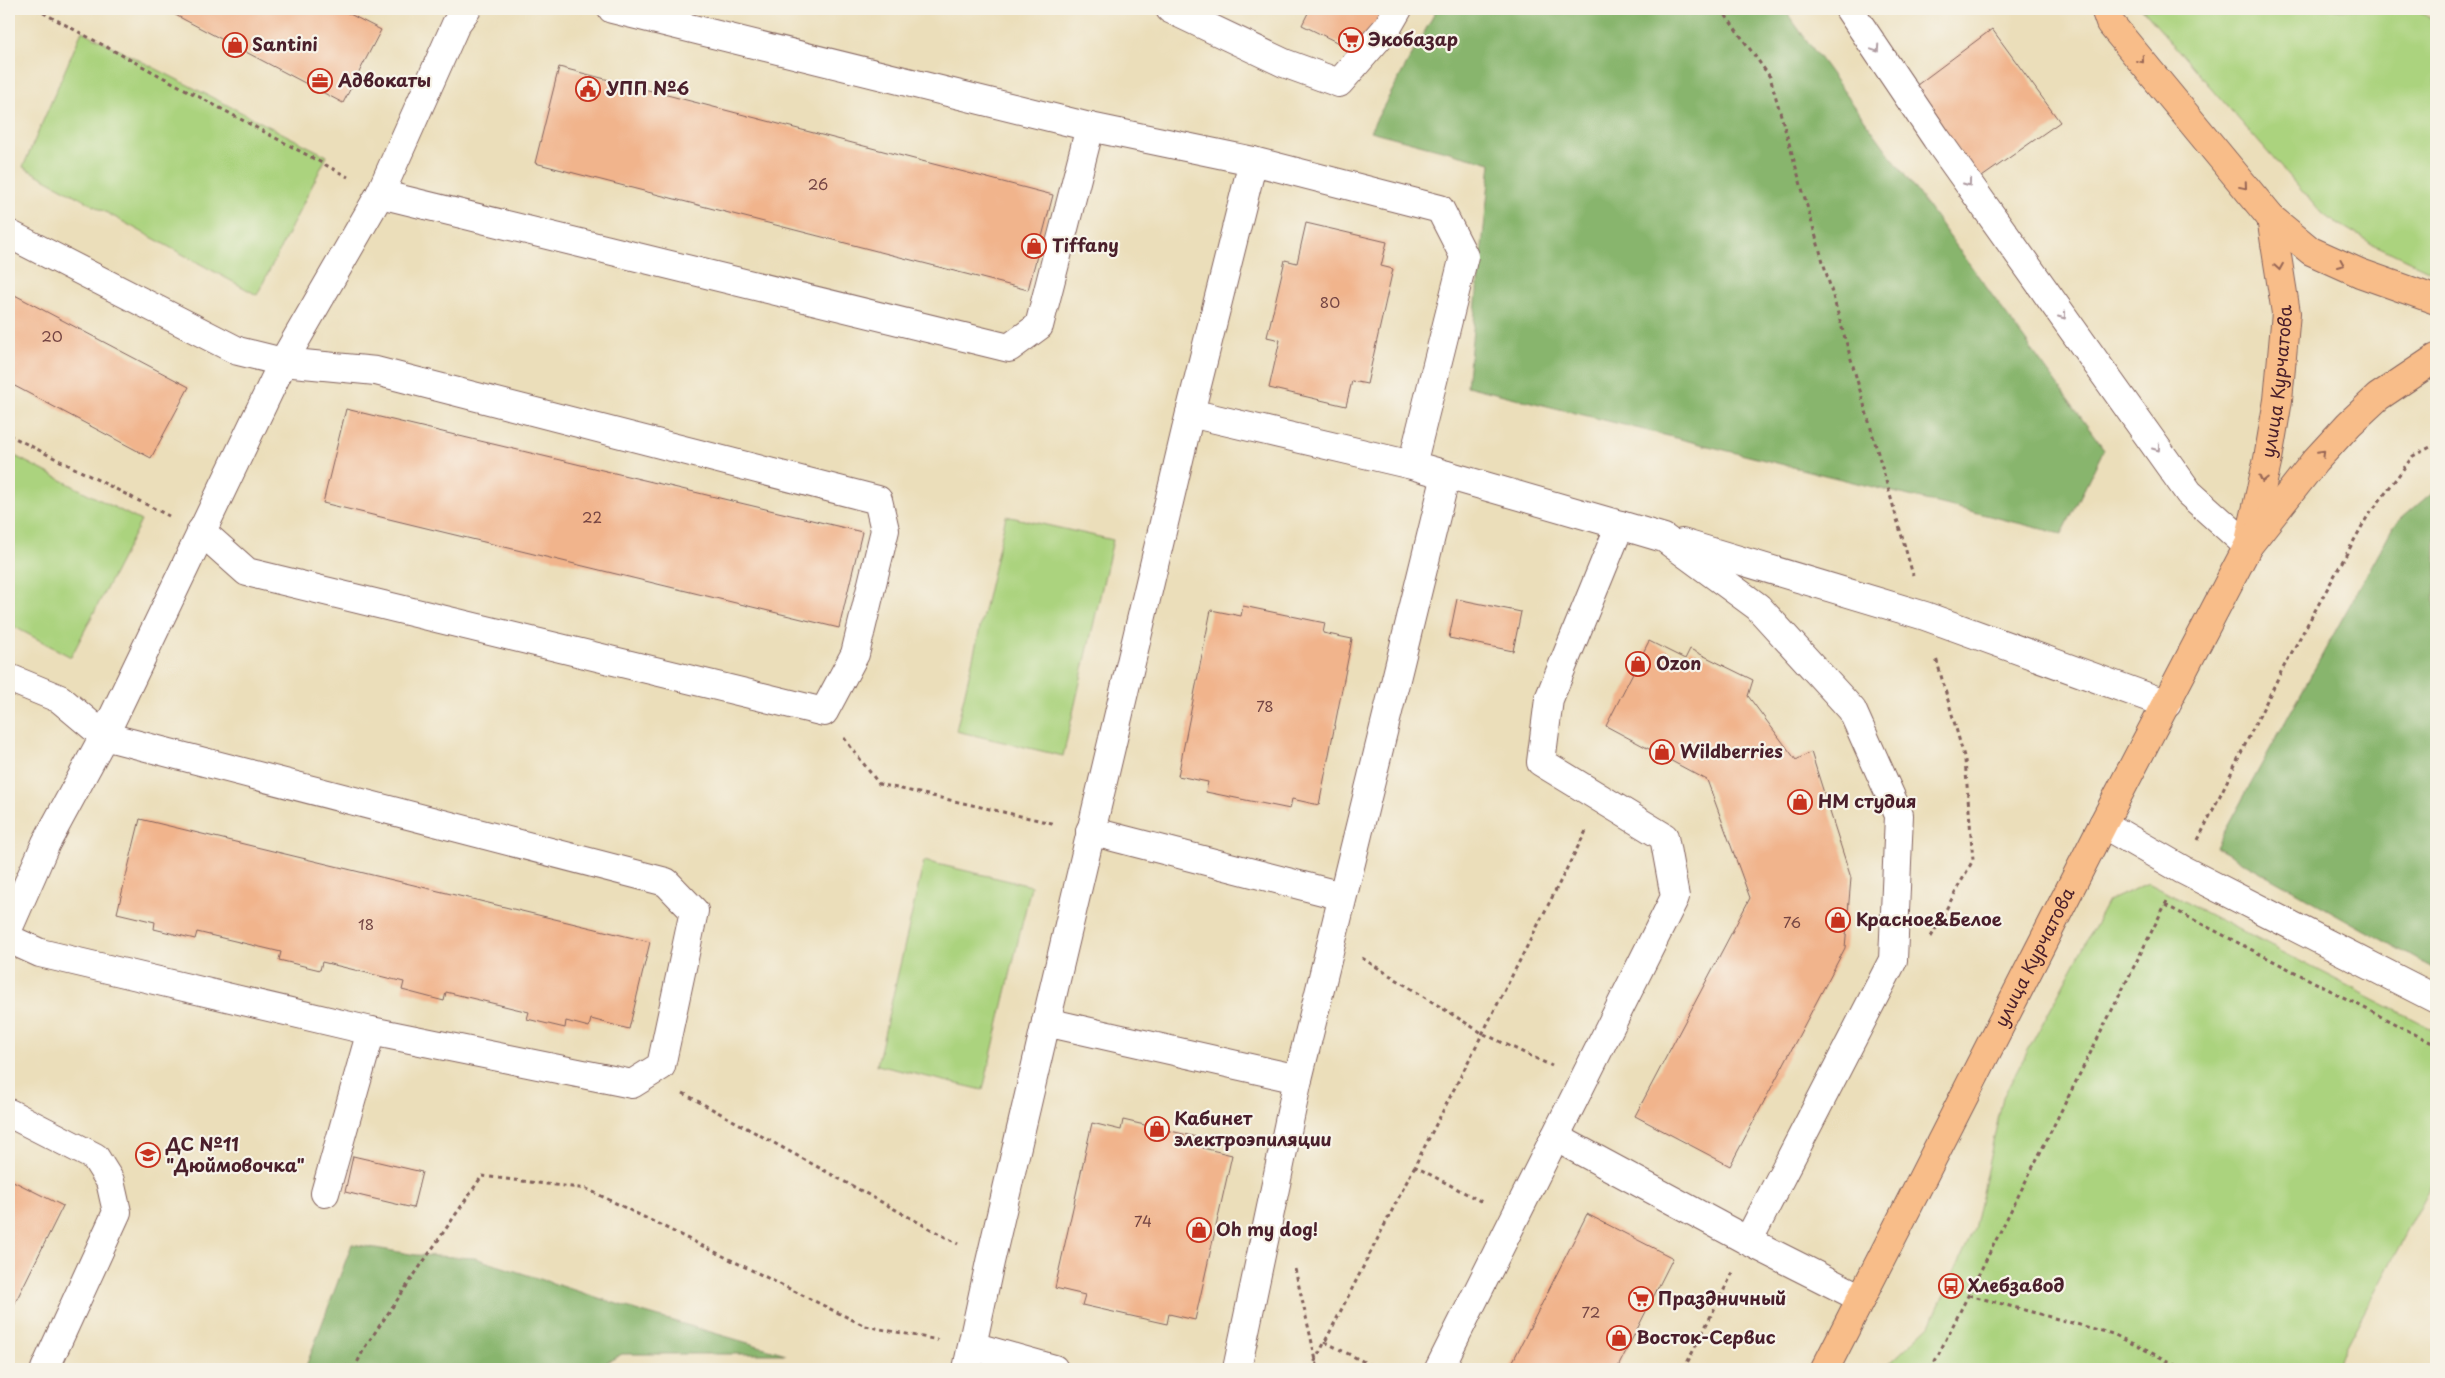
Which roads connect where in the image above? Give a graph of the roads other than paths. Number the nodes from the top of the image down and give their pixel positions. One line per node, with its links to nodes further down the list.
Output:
1 (467, 9): 9 (lane)
2 (612, 9): 7 (lane)
3 (1170, 9): 4 (lane)
4 (1398, 9)
5 (1849, 9): 21 (lane, one-way to 21)
6 (2104, 13): 10 (main road, one-way to 10)
7 (1090, 127): 8 (lane); 9 (lane)
8 (1253, 161): 15 (lane); 16 (lane)
9 (380, 194): 14 (lane)
10 (2271, 218): 12 (main road, one-way to 12); 21 (main road, улица Курчатова, one-way to 21)
11 (9, 234): 14 (lane)
12 (2436, 300)
13 (2436, 358): 21 (main road, улица Курчатова, one-way to 13)
14 (283, 362): 19 (lane); 19 (lane)
15 (1190, 413): 16 (lane); 26 (lane)
16 (1412, 465): 17 (lane)
17 (1446, 475): 18 (lane); 27 (lane)
18 (1620, 525): 20 (lane); 35 (lane)
19 (201, 531): 24 (lane)
20 (1664, 538): 23 (lane); 37 (lane)
21 (2248, 546): 23 (main road, улица Курчатова)
22 (9, 678): 24 (lane)
23 (2167, 704): 25 (main road, улица Курчатова)
24 (104, 736): 28 (lane); 32 (lane)
25 (2103, 824): 30 (lane); 38 (main road, улица Курчатова)
26 (1090, 832): 27 (lane); 31 (lane)
27 (1342, 896): 33 (lane)
28 (9, 927)
29 (9, 939): 32 (lane)
30 (2436, 999)
31 (1046, 1022): 33 (lane); 39 (lane)
32 (371, 1031): 36 (lane)
33 (1298, 1079): 42 (lane)
34 (9, 1113): 40 (lane)
35 (1556, 1137): 37 (lane); 43 (lane)
36 (325, 1193)
37 (1748, 1241): 38 (lane)
38 (1861, 1298): 44 (main road, улица Курчатова)
39 (970, 1358): 41 (lane)
40 (45, 1369)
41 (1054, 1369)
42 (1237, 1369)
43 (1439, 1369)
44 (1825, 1369)

